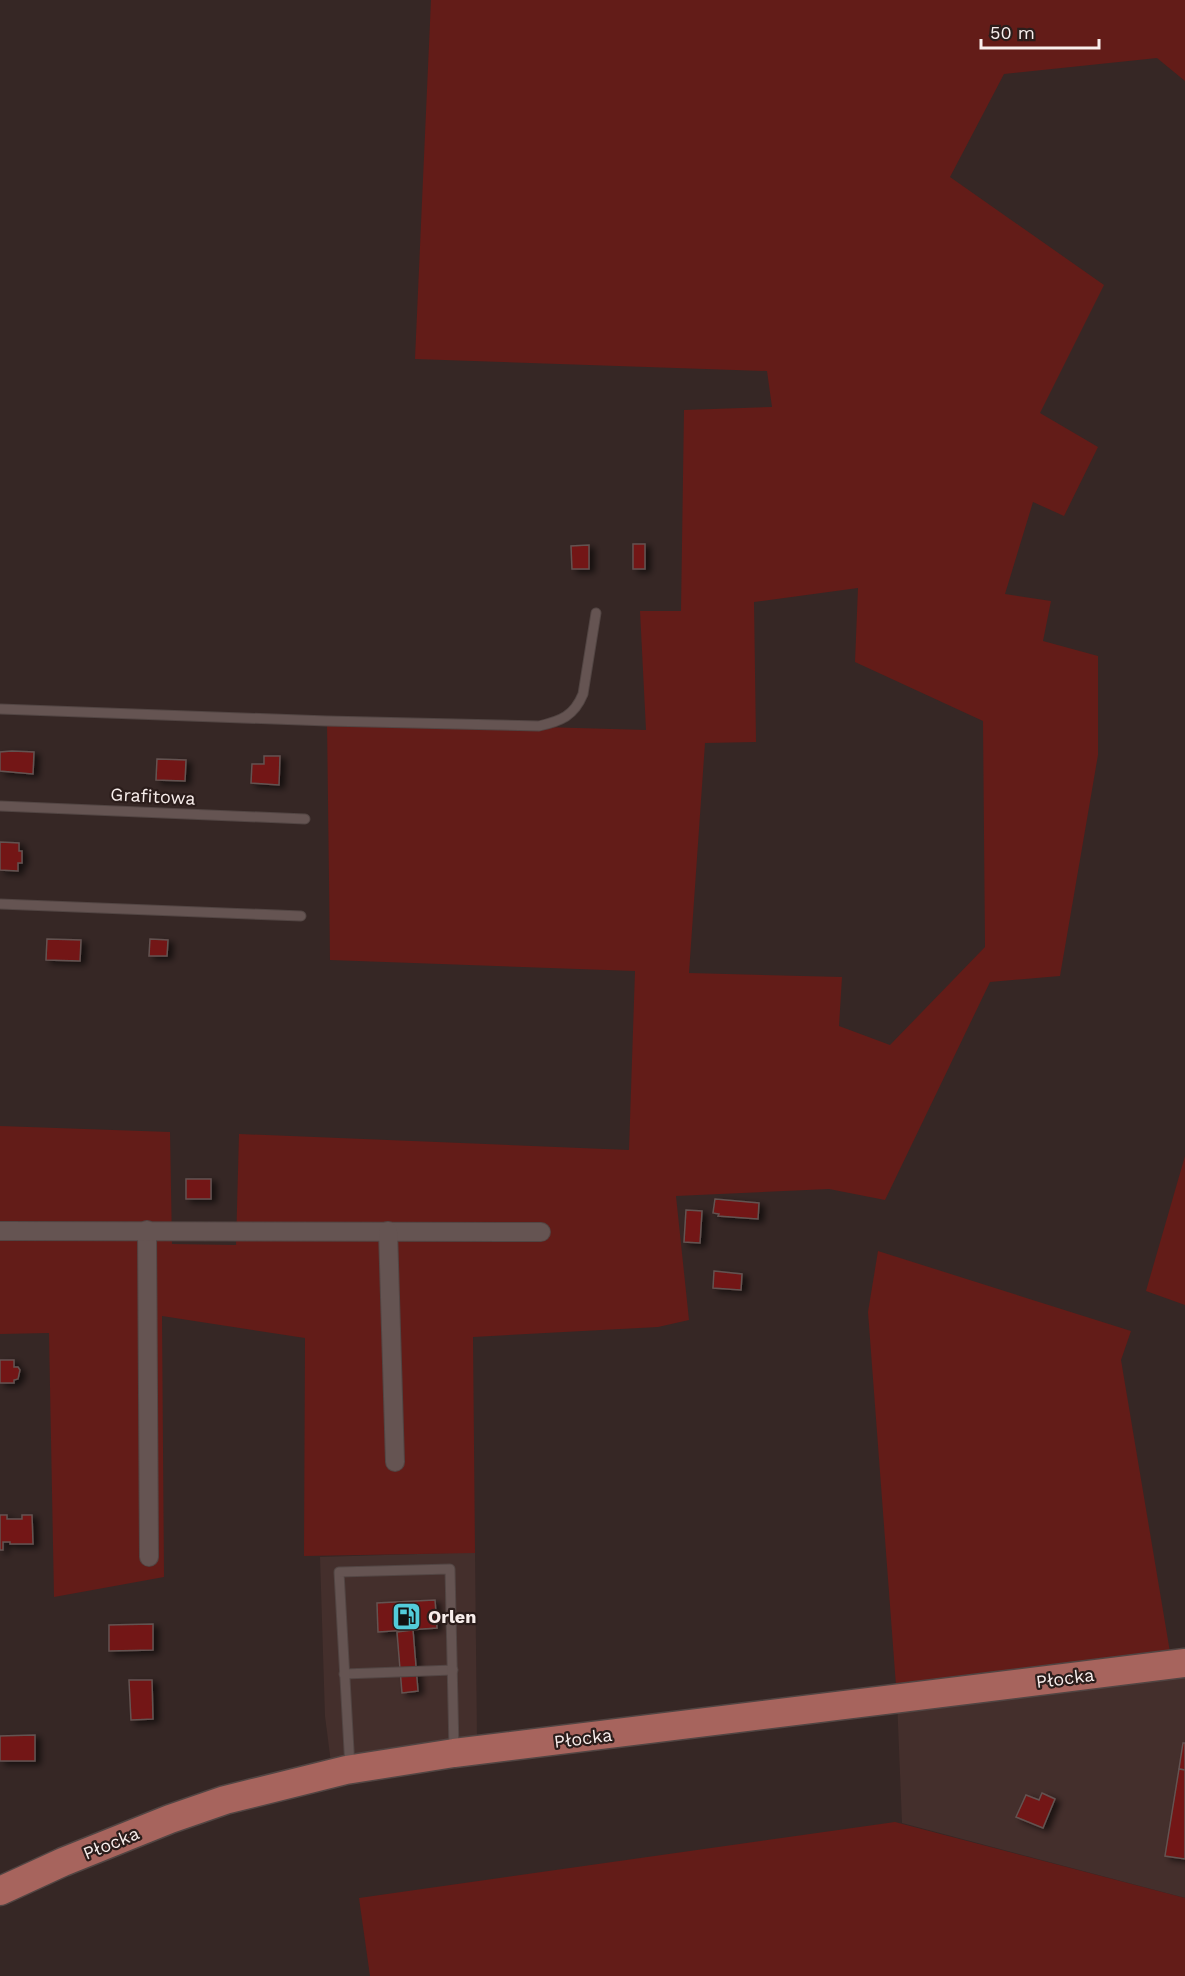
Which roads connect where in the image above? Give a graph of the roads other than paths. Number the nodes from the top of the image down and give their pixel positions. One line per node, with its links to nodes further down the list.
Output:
1 (596, 613): 2 (lane)
2 (0, 709)
3 (0, 806): 4 (lane, Grafitowa)
4 (305, 819)
5 (0, 904): 6 (lane)
6 (301, 916)
7 (147, 1230): 8 (street); 9 (street); 12 (street)
8 (0, 1231)
9 (388, 1231): 10 (street); 11 (street)
10 (541, 1232)
11 (394, 1462)
12 (149, 1557)
13 (1185, 1663): 16 (main road, Płocka)
14 (453, 1670): 15 (lane); 15 (lane); 16 (lane)
15 (344, 1674): 17 (lane)
16 (454, 1753): 17 (main road, Płocka)
17 (350, 1769): 18 (main road, Płocka)
18 (0, 1891)

